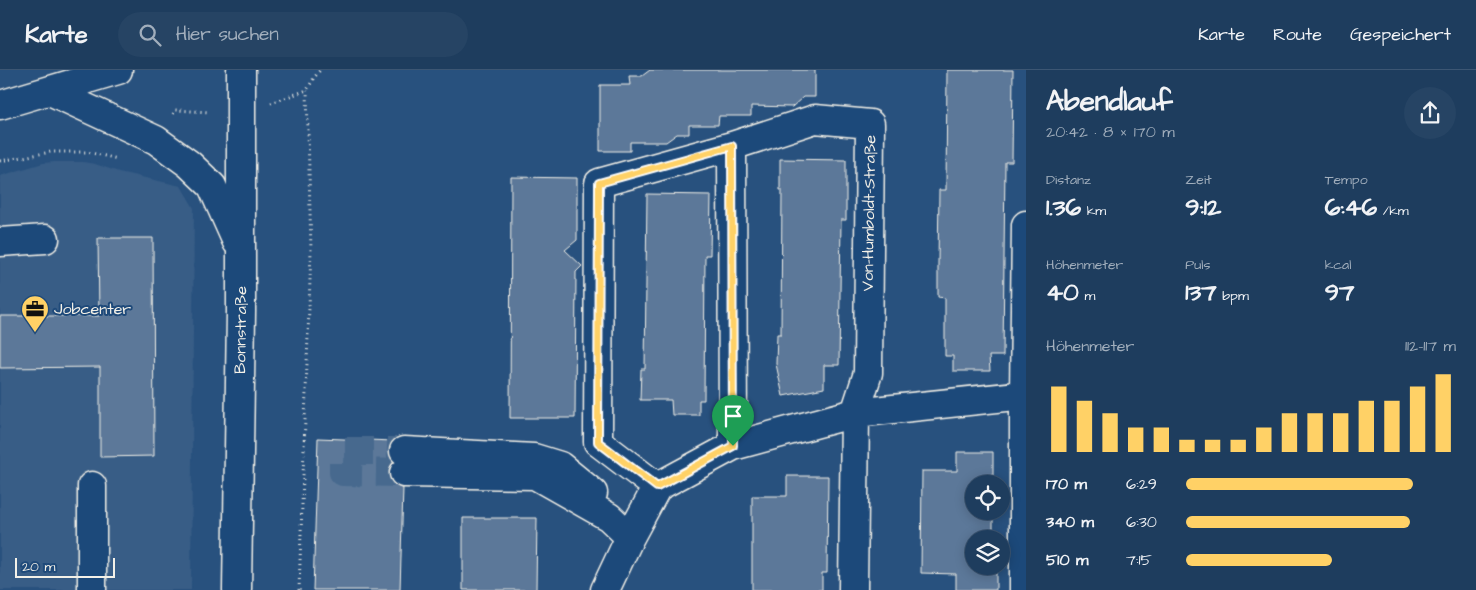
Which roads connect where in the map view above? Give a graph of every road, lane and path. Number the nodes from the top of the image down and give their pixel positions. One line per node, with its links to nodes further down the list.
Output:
1 (118, 70): 4 (main road)
2 (242, 70): 10 (main road, Bonnstraße)
3 (307, 90): 20 (path)
4 (50, 91): 5 (main road); 10 (main road)
5 (0, 105)
6 (732, 146): 12 (main road, Von-Humboldt-Straße); 13 (main road); 16 (main road, Von-Humboldt-Straße)
7 (1026, 224): 11 (main road)
8 (46, 239): 9 (main road)
9 (0, 242)
10 (241, 250): 19 (main road, Bonnstraße)
11 (1025, 395): 12 (main road); 23 (main road)
12 (855, 412): 13 (main road); 22 (main road, Von-Humboldt-Straße)
13 (733, 446): 16 (main road)
14 (404, 462): 17 (main road)
15 (92, 486): 18 (main road)
16 (657, 487): 17 (main road)
17 (630, 537): 21 (main road)
18 (92, 590)
19 (237, 590)
20 (299, 590)
21 (606, 590)
22 (853, 590)
23 (1024, 590)

